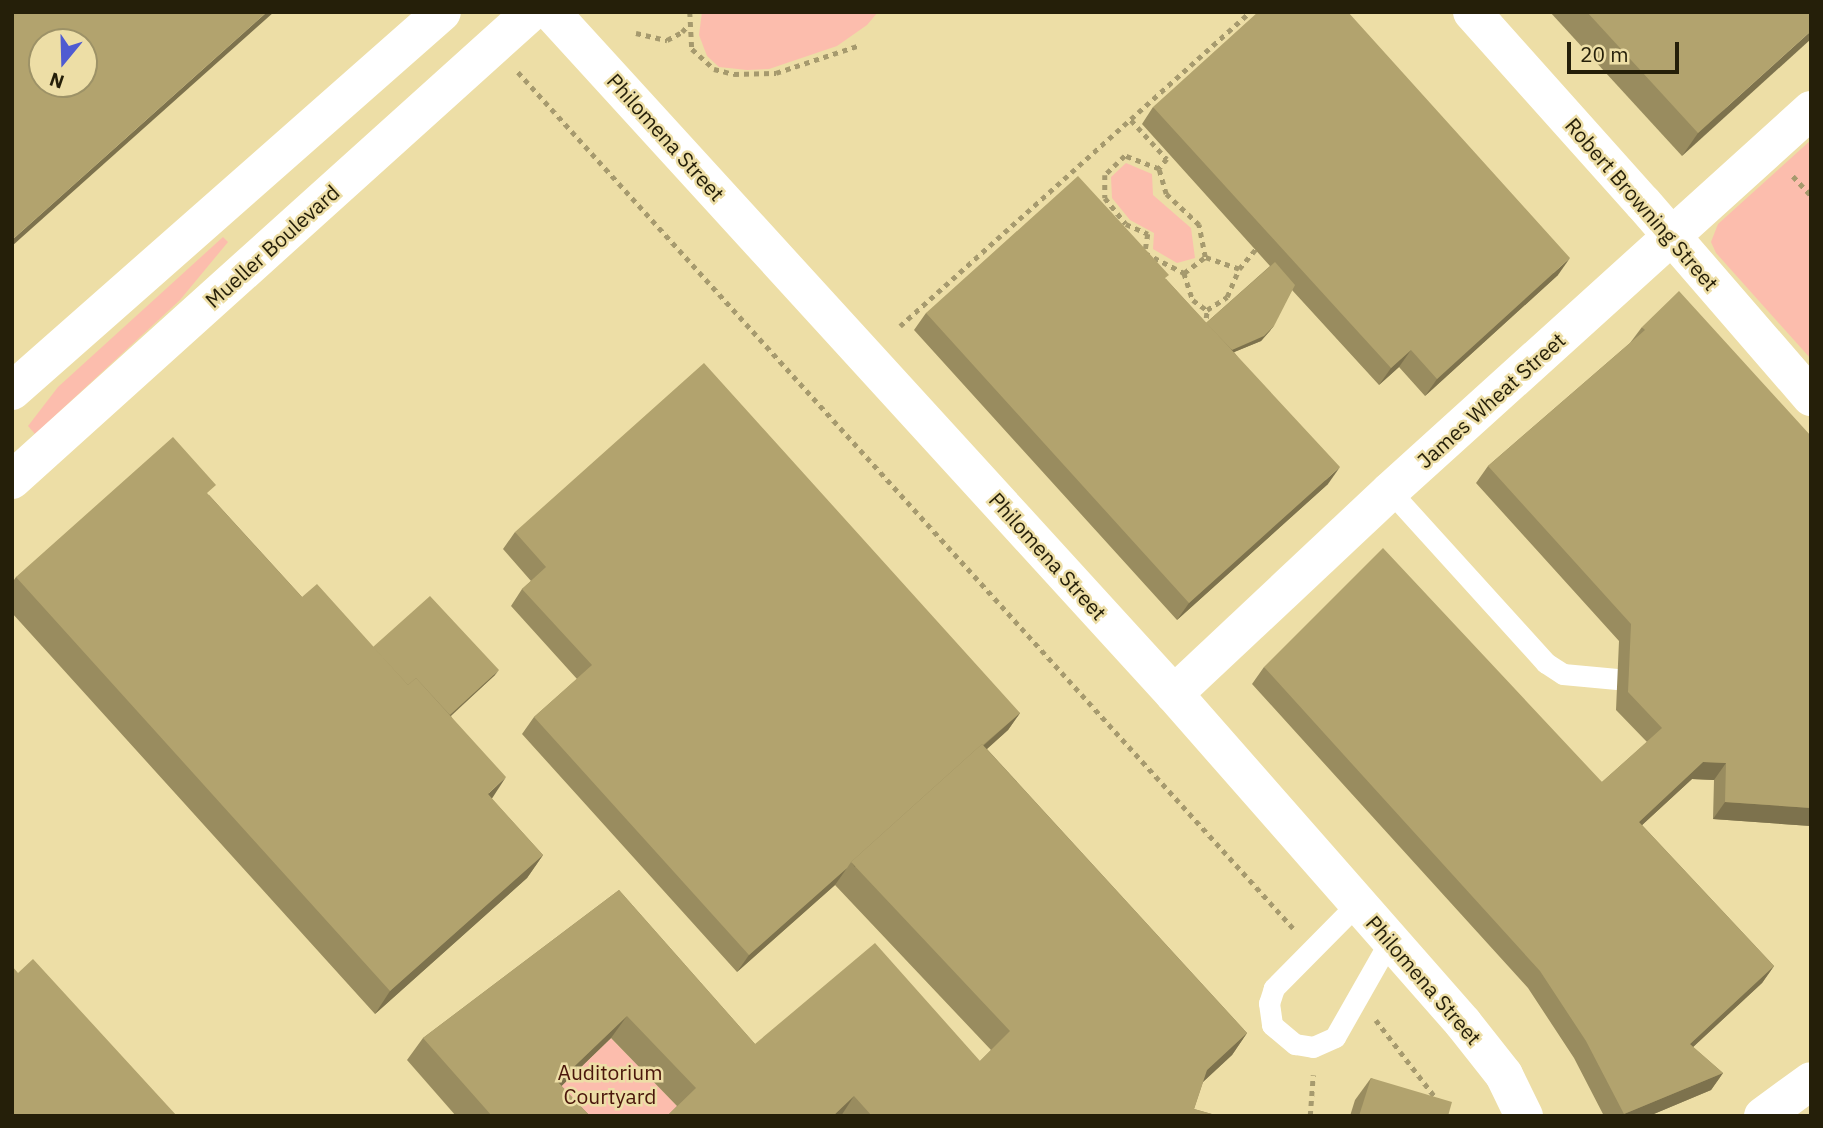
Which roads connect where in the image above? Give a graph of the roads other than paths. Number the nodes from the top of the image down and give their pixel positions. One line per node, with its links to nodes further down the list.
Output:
1 (442, 12): 7 (street)
2 (531, 12): 9 (street, Mueller Boulevard)
3 (551, 12): 12 (street, Philomena Street)
4 (1472, 12): 6 (street, Robert Browning Street)
5 (1811, 110): 6 (street, James Wheat Street)
6 (1672, 237): 8 (street, Robert Browning Street); 10 (street, James Wheat Street)
7 (12, 391)
8 (1811, 397)
9 (12, 480)
10 (1390, 491): 11 (lane); 12 (street, James Wheat Street)
11 (1617, 679)
12 (1174, 694): 13 (street, Philomena Street)
13 (1358, 904): 14 (street, Philomena Street); 14 (lane)
14 (1390, 940): 16 (street, Philomena Street)
15 (1811, 1081): 17 (street)
16 (1524, 1116)
17 (1763, 1116)

